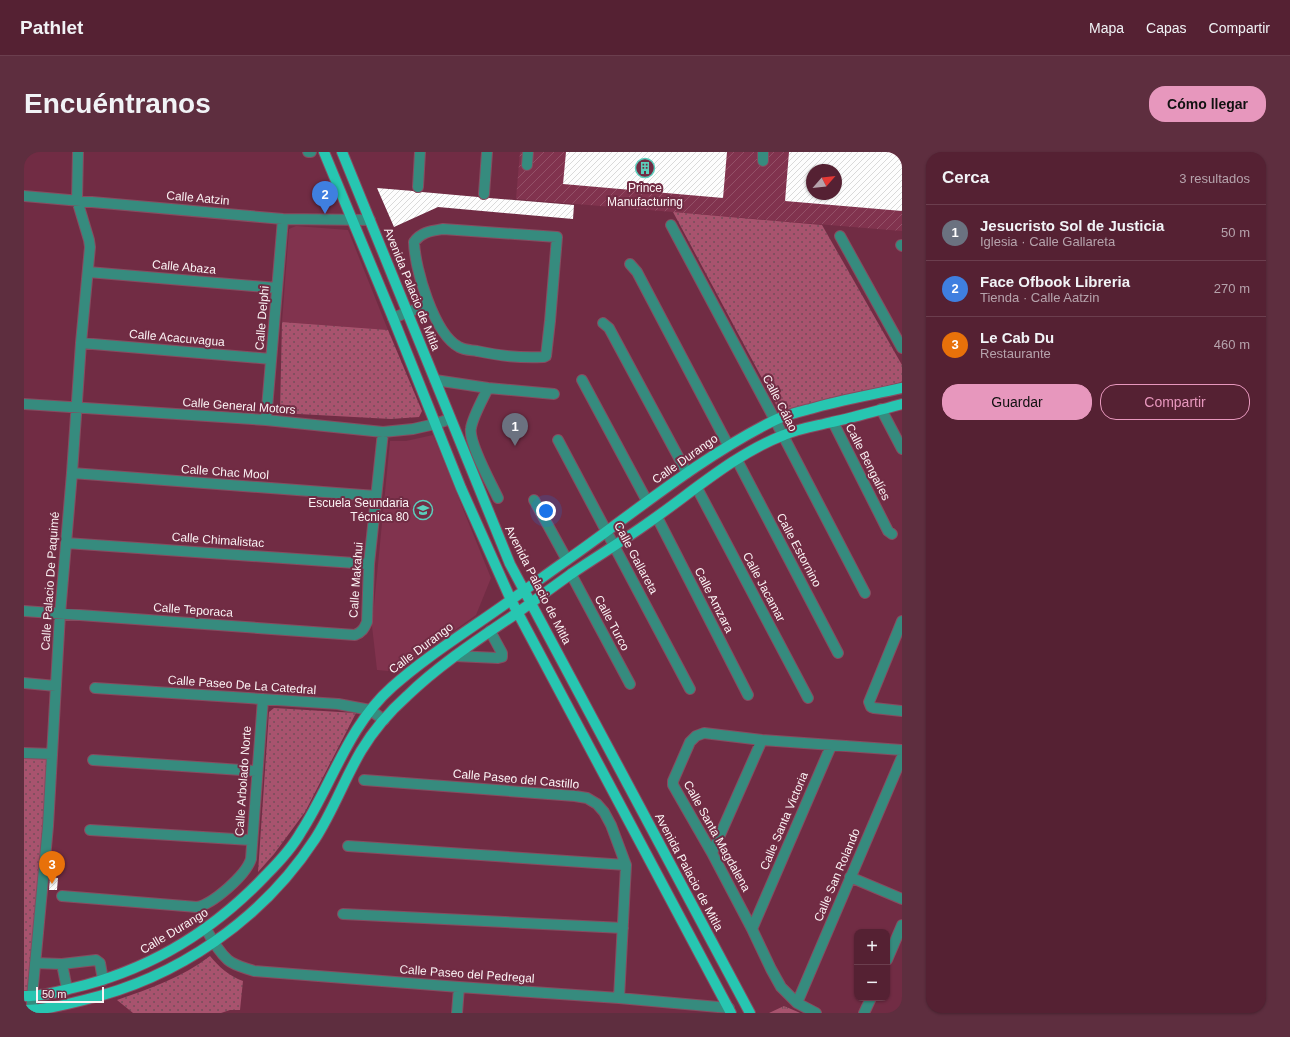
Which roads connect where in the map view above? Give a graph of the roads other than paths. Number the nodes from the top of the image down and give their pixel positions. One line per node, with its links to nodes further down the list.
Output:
1 (78, 152): 13 (street, Calle Palacio De Paquimé)
2 (308, 152): 3 (street)
3 (311, 152)
4 (324, 152): 15 (main road)
5 (342, 152): 16 (main road, Avenida Palacio de Mitla)
6 (420, 152): 10 (street)
7 (487, 152): 11 (street)
8 (528, 152): 9 (street)
9 (527, 165)
10 (418, 187)
11 (484, 194)
12 (24, 196): 13 (street, Calle Aatzin)
13 (77, 200): 14 (street, Calle Aatzin); 20 (street, Calle Palacio De Paquimé)
14 (283, 219): 15 (street, Calle Aatzin); 21 (street, Calle Delphi)
15 (352, 220): 16 (street, Calle Aatzin); 24 (main road)
16 (370, 220): 23 (main road, Avenida Palacio de Mitla)
17 (671, 225): 40 (street, Calle Cálao)
18 (840, 236): 27 (street)
19 (630, 264): 46 (street)
20 (88, 272): 21 (street, Calle Abaza); 26 (street, Calle Palacio De Paquimé)
21 (277, 288): 28 (street, Calle Delphi)
22 (429, 304): 22 (street); 23 (street)
23 (408, 312): 24 (street); 29 (main road, Avenida Palacio de Mitla)
24 (393, 318): 42 (main road)
25 (603, 323): 52 (street)
26 (81, 343): 28 (street, Calle Acacuvagua); 36 (street, Calle Palacio De Paquimé)
27 (902, 348)
28 (271, 359): 39 (street, Calle Delphi)
29 (435, 380): 31 (street); 38 (main road, Avenida Palacio de Mitla)
30 (582, 380): 57 (street)
31 (488, 388): 33 (street); 48 (street)
32 (902, 388): 40 (main road, Calle Durango)
33 (554, 394)
34 (24, 404): 36 (street, Calle General Motors)
35 (902, 404): 37 (main road)
36 (77, 408): 39 (street, Calle General Motors); 51 (street, Calle Palacio De Paquimé)
37 (882, 409): 41 (main road); 47 (street)
38 (450, 419): 42 (street, Calle General Motors); 50 (main road, Avenida Palacio de Mitla)
39 (266, 420): 43 (street, Calle General Motors)
40 (776, 420): 44 (street, Calle Cálao); 46 (main road, Calle Durango)
41 (833, 422): 44 (main road); 60 (street, Calle Bengalíes)
42 (435, 424): 43 (street, Calle General Motors); 68 (main road)
43 (383, 432): 54 (street, Calle Makahui)
44 (782, 435): 49 (main road); 67 (street, Calle Cálao)
45 (558, 440): 59 (street, Calle Gallareta)
46 (728, 445): 52 (main road, Calle Durango)
47 (902, 449)
48 (480, 458): 50 (street); 55 (street)
49 (737, 460): 53 (main road); 76 (street, Calle Estornino)
50 (468, 462): 66 (main road, Avenida Palacio de Mitla)
51 (72, 473): 54 (street, Calle Chac Mool); 61 (street, Calle Palacio De Paquimé)
52 (688, 474): 57 (main road, Calle Durango)
53 (697, 488): 58 (main road); 84 (street, Calle Jacamar)
54 (376, 496): 64 (street, Calle Makahui)
55 (498, 498)
56 (534, 500): 63 (street)
57 (647, 501): 59 (main road, Calle Durango)
58 (657, 517): 62 (main road); 83 (street, Calle Amzara)
59 (607, 532): 62 (street, Calle Gallareta); 63 (main road, Calle Durango)
60 (892, 534)
61 (66, 543): 64 (street, Calle Chimalistac); 72 (street, Calle Palacio De Paquimé)
62 (615, 546): 65 (main road); 82 (street, Calle Gallareta)
63 (567, 560): 66 (main road, Calle Durango)
64 (369, 564): 75 (street, Calle Makahui)
65 (571, 574): 69 (main road); 79 (street, Calle Turco)
66 (524, 590): 68 (main road, Calle Durango); 69 (main road, Avenida Palacio de Mitla)
67 (865, 593)
68 (511, 600): 71 (main road); 86 (main road, Calle Durango)
69 (531, 603): 71 (main road); 125 (main road, Avenida Palacio de Mitla)
70 (24, 611): 72 (street, Calle Teporaca)
71 (518, 612): 74 (main road); 122 (main road)
72 (60, 614): 75 (street, Calle Teporaca); 80 (street, Calle Palacio De Paquimé)
73 (902, 621): 87 (street)
74 (490, 631): 77 (main road); 77 (street)
75 (360, 633)
76 (838, 653)
77 (455, 656): 88 (main road)
78 (24, 684): 80 (street)
79 (630, 684)
80 (56, 686): 93 (street, Calle Palacio De Paquimé)
81 (95, 688): 85 (street, Calle Paseo De La Catedral)
82 (690, 689)
83 (748, 695)
84 (808, 698)
85 (262, 699): 86 (street, Calle Paseo De La Catedral); 96 (street, Calle Arbolado Norte)
86 (370, 710): 88 (street, Calle Paseo De La Catedral); 109 (main road, Calle Durango)
87 (902, 711)
88 (384, 720): 111 (main road)
89 (762, 740): 90 (street, Calle Santa Magdalena); 101 (street); 101 (street, Calle Santa Magdalena)
90 (831, 746): 91 (street, Calle Santa Magdalena); 110 (street, Calle Santa Victoria)
91 (902, 750)
92 (24, 752): 93 (street)
93 (52, 754): 113 (street, Calle Palacio De Paquimé)
94 (902, 757): 103 (street, Calle San Rolando)
95 (93, 760): 96 (street)
96 (257, 771): 99 (street, Calle Arbolado Norte)
97 (364, 780): 102 (street, Calle Paseo del Castillo)
98 (90, 830): 99 (street)
99 (252, 840): 104 (street, Calle Arbolado Norte)
100 (348, 846): 102 (street)
101 (712, 853): 110 (street, Calle Santa Magdalena)
102 (626, 865): 108 (street, Calle Paseo del Castillo)
103 (850, 878): 105 (street); 121 (street, Calle San Rolando)
104 (62, 896)
105 (902, 899)
106 (343, 914): 108 (street)
107 (902, 925): 112 (street)
108 (623, 928): 119 (street, Calle Paseo del Castillo)
109 (206, 929): 111 (street, Calle Paseo del Pedregal); 115 (main road, Calle Durango)
110 (752, 929): 121 (street, Calle Santa Magdalena)
111 (213, 942): 116 (street, Calle Paseo del Pedregal); 123 (main road)
112 (890, 953)
113 (35, 963): 114 (street); 118 (street, Calle Palacio De Paquimé)
114 (62, 964): 115 (street); 117 (street)
115 (103, 980): 117 (main road, Calle Durango)
116 (459, 987): 119 (street, Calle Paseo del Pedregal); 124 (street)
117 (67, 989): 118 (main road, Calle Durango)
118 (28, 996): 123 (street, Calle Palacio De Paquimé)
119 (619, 998): 122 (street, Calle Paseo del Pedregal)
120 (870, 1001): 127 (street)
121 (797, 1003): 126 (street, Calle Santa Magdalena)
122 (730, 1010)
123 (29, 1011)
124 (457, 1013)
125 (750, 1013)
126 (816, 1013)
127 (864, 1013)

